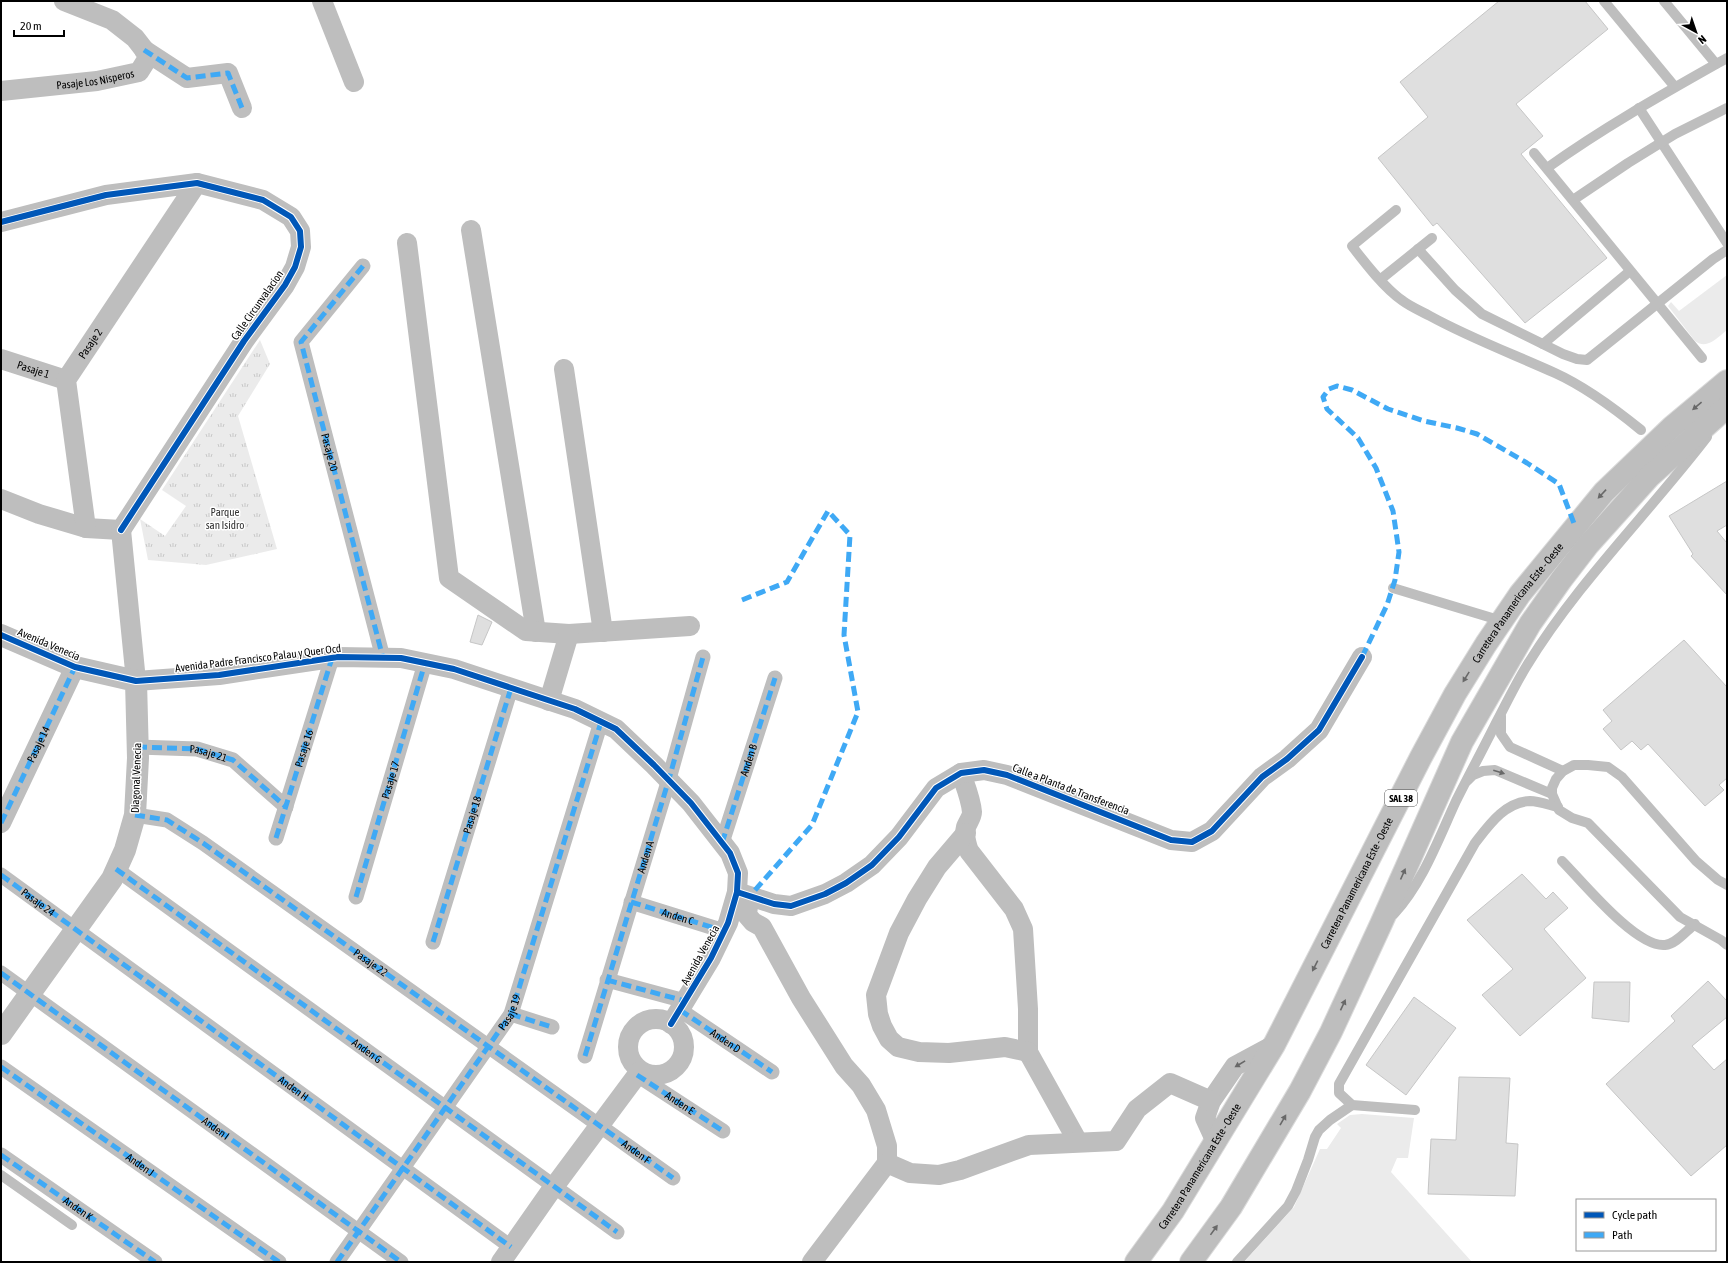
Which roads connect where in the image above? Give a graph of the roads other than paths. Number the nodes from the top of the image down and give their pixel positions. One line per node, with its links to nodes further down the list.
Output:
1 (64, 1): 5 (street)
2 (322, 1): 8 (street)
3 (1604, 1): 9 (lane)
4 (1664, 1): 7 (lane)
5 (144, 50): 10 (street, Pasaje Los Nisperos); 11 (street)
6 (1727, 58): 7 (lane)
7 (1716, 64): 9 (lane)
8 (354, 82)
9 (1675, 87): 12 (lane)
10 (1, 90)
11 (242, 108)
12 (1639, 108): 14 (lane); 16 (lane)
13 (1727, 108): 14 (lane)
14 (1661, 143): 18 (lane); 24 (lane)
15 (1534, 153): 16 (lane)
16 (1547, 168): 18 (lane)
17 (197, 183): 20 (street, Calle Circunvalacion); 35 (street, Pasaje 2); 41 (street, Calle Circunvalacion)
18 (1573, 200): 28 (lane)
19 (1396, 210): 29 (lane)
20 (1, 222)
21 (471, 230): 45 (street)
22 (1432, 238): 25 (lane)
23 (407, 243): 45 (street)
24 (1727, 243)
25 (1418, 249): 29 (lane); 31 (lane)
26 (1727, 250): 30 (lane)
27 (363, 266): 52 (street, Pasaje 20)
28 (1630, 271): 30 (lane); 31 (lane)
29 (1381, 279): 38 (lane)
30 (1657, 303): 31 (lane); 32 (lane)
31 (1543, 344)
32 (1702, 358)
33 (1, 359): 35 (street, Pasaje 1)
34 (564, 369): 46 (street)
35 (66, 380): 40 (street)
36 (1727, 381): 43 (main road, Carretera Panamericana Este - Oeste / SAL 38, one-way to 43)
37 (1727, 408): 59 (lane); 81 (main road, Carretera Panamericana Este - Oeste / SAL 38, one-way to 37)
38 (1640, 430)
39 (1, 499): 40 (street)
40 (86, 528): 41 (street)
41 (121, 530): 56 (street, Diagonal Venecia)
42 (1393, 588): 43 (lane)
43 (1502, 621): 94 (main road, Carretera Panamericana Este - Oeste / SAL 38, one-way to 94)
44 (690, 626): 46 (street)
45 (536, 632): 47 (street)
46 (603, 632): 47 (street)
47 (569, 634): 58 (street)
48 (1, 635): 54 (main road, Avenida Venecia)
49 (703, 657): 64 (street, Anden A)
50 (1362, 657): 63 (street, Calle a Planta de Transferencia)
51 (332, 658): 52 (street, Avenida Padre Francisco Palau y Quer Ocd); 56 (street, Avenida Padre Francisco Palau y Quer Ocd); 67 (street, Pasaje 16)
52 (383, 658): 53 (street, Avenida Padre Francisco Palau y Quer Ocd)
53 (425, 663): 57 (street, Avenida Padre Francisco Palau y Quer Ocd); 79 (street, Pasaje 17)
54 (75, 667): 56 (main road, Avenida Venecia); 70 (street, Pasaje 14)
55 (775, 678): 73 (street, Anden B)
56 (136, 681): 61 (main road, Diagonal Venecia)
57 (511, 688): 58 (street, Avenida Padre Francisco Palau y Quer Ocd); 85 (street, Pasaje 18)
58 (549, 701): 60 (street, Avenida Padre Francisco Palau y Quer Ocd)
59 (1501, 713): 62 (lane); 65 (lane)
60 (601, 722): 64 (street, Avenida Padre Francisco Palau y Quer Ocd); 91 (street, Pasaje 19)
61 (137, 748): 67 (street, Pasaje 21); 69 (main road, Diagonal Venecia)
62 (1563, 771): 66 (lane); 77 (lane)
63 (961, 773): 71 (street); 78 (street, Calle a Planta de Transferencia)
64 (668, 779): 73 (street, Avenida Padre Francisco Palau y Quer Ocd); 80 (street, Anden A)
65 (1465, 783): 66 (lane, one-way to 66); 81 (lane)
66 (1552, 794): 68 (lane)
67 (286, 807): 72 (street, Pasaje 16)
68 (1558, 807): 82 (lane); 102 (lane)
69 (135, 816): 75 (main road, Diagonal Venecia); 95 (street, Pasaje 22)
70 (1, 823)
71 (966, 833): 96 (street); 96 (street)
72 (276, 838)
73 (722, 843): 78 (street, Avenida Padre Francisco Palau y Quer Ocd)
74 (1562, 861): 82 (lane)
75 (116, 870): 83 (main road, Diagonal Venecia); 103 (street, Anden G)
76 (1, 874): 83 (street, Pasaje 24)
77 (1727, 885)
78 (743, 894): 84 (street, Avenida Venecia); 110 (street)
79 (356, 897)
80 (631, 902): 84 (street, Anden C); 88 (street, Anden A)
81 (1381, 924): 125 (main road, Carretera Panamericana Este - Oeste / SAL 38, one-way to 81)
82 (1695, 924): 86 (lane)
83 (77, 929): 89 (main road, Diagonal Venecia); 111 (street, Anden H)
84 (724, 931): 90 (street, Avenida Venecia)
85 (433, 942)
86 (1727, 945)
87 (1, 973): 89 (street, Anden I)
88 (608, 980): 90 (street, Anden D); 97 (street, Anden A)
89 (30, 994): 93 (main road, Diagonal Venecia); 116 (street, Anden I)
90 (679, 1011): 99 (street); 99 (street); 100 (street, Anden D)
91 (511, 1014): 92 (street); 95 (street, Pasaje 19)
92 (552, 1027)
93 (1, 1034)
94 (1274, 1045): 101 (street, one-way to 101); 108 (main road, Carretera Panamericana Este - Oeste / SAL 38)
95 (488, 1046): 103 (street, Pasaje 19); 105 (street, Pasaje 22)
96 (1028, 1052): 107 (street)
97 (585, 1056)
98 (1, 1067): 120 (street, Anden J)
99 (638, 1072): 105 (street); 106 (street, Anden E)
100 (772, 1072)
101 (1210, 1101): 107 (street); 108 (street)
102 (1352, 1105): 104 (lane); 126 (lane)
103 (445, 1108): 111 (street, Pasaje 19); 114 (street, Anden G)
104 (1415, 1110)
105 (599, 1125): 113 (street, Anden F); 114 (street)
106 (723, 1131)
107 (1078, 1142): 110 (street)
108 (1216, 1142): 124 (main road, Carretera Panamericana Este - Oeste / SAL 38)
109 (1, 1155): 119 (street, Anden K)
110 (887, 1163): 123 (street)
111 (403, 1168): 116 (street, Pasaje 19); 118 (street, Anden H)
112 (1, 1175): 115 (lane)
113 (673, 1178)
114 (553, 1187): 117 (street, Anden G); 118 (street)
115 (72, 1225)
116 (359, 1231): 121 (street, Pasaje 19); 122 (street, Anden I)
117 (617, 1232)
118 (506, 1254)
119 (155, 1262)
120 (279, 1262)
121 (337, 1262)
122 (402, 1262)
123 (812, 1262)
124 (1136, 1262)
125 (1191, 1262)
126 (1237, 1262)

